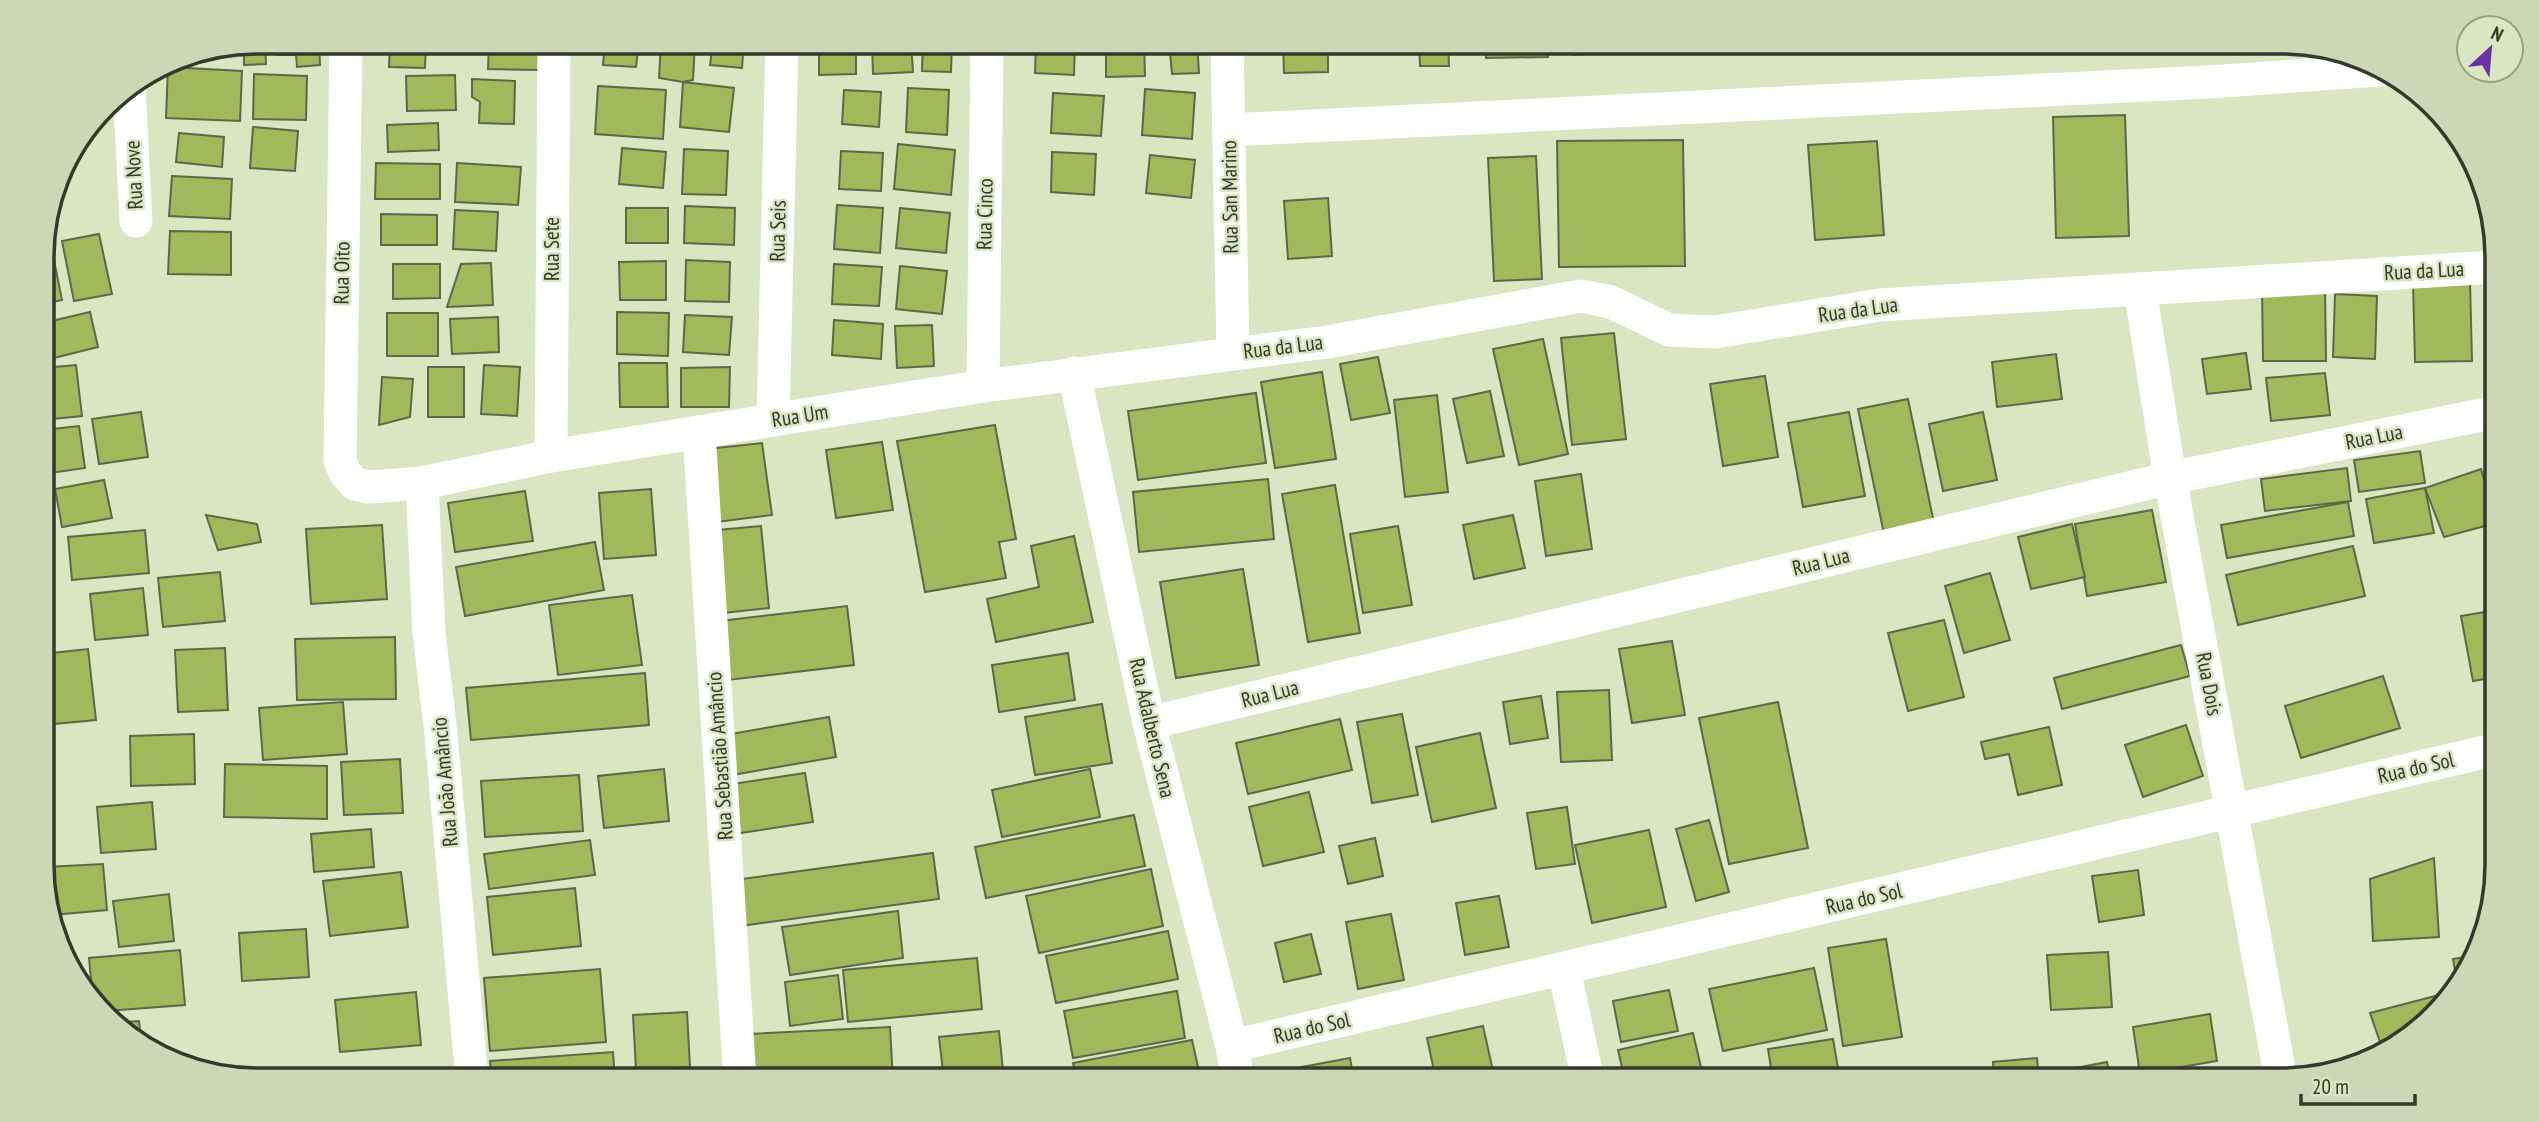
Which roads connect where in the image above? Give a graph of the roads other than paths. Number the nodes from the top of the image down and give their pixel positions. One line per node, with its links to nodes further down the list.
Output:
1 (346, 55): 21 (street, Rua Oito)
2 (554, 55): 18 (street, Rua Sete)
3 (782, 55): 16 (street, Rua Seis)
4 (987, 55): 14 (street, Rua Cinco)
5 (1227, 55): 8 (street, Rua San Marino)
6 (2364, 72): 8 (street)
7 (130, 100): 9 (street, Rua Nove)
8 (1229, 130): 12 (street, Rua San Marino)
9 (136, 221)
10 (2485, 268): 11 (street, Rua da Lua)
11 (2140, 289): 12 (street, Rua da Lua); 19 (street, Rua Dois)
12 (1233, 353): 13 (street, Rua Um)
13 (1074, 373): 14 (street, Rua Um); 22 (street, Rua Adalberto Sena)
14 (982, 386): 16 (street, Rua Um)
15 (2485, 414): 19 (street, Rua Lua)
16 (774, 420): 17 (street, Rua Um)
17 (699, 432): 18 (street, Rua Um); 30 (street, Rua Sebastião Amâncio)
18 (551, 456): 20 (street, Rua Um)
19 (2170, 478): 22 (street, Rua Lua); 24 (street, Rua Dois)
20 (422, 483): 21 (street, Rua Um); 29 (street, Rua João Amâncio)
21 (369, 487)
22 (1149, 723): 26 (street, Rua Adalberto Sena)
23 (2485, 753): 24 (street, Rua do Sol)
24 (2233, 812): 25 (street, Rua do Sol); 28 (street, Rua Dois)
25 (1564, 970): 26 (street, Rua do Sol); 27 (street)
26 (1232, 1046): 31 (street, Rua Adalberto Sena)
27 (1585, 1067)
28 (2278, 1067)
29 (471, 1068)
30 (739, 1068)
31 (1236, 1068)

